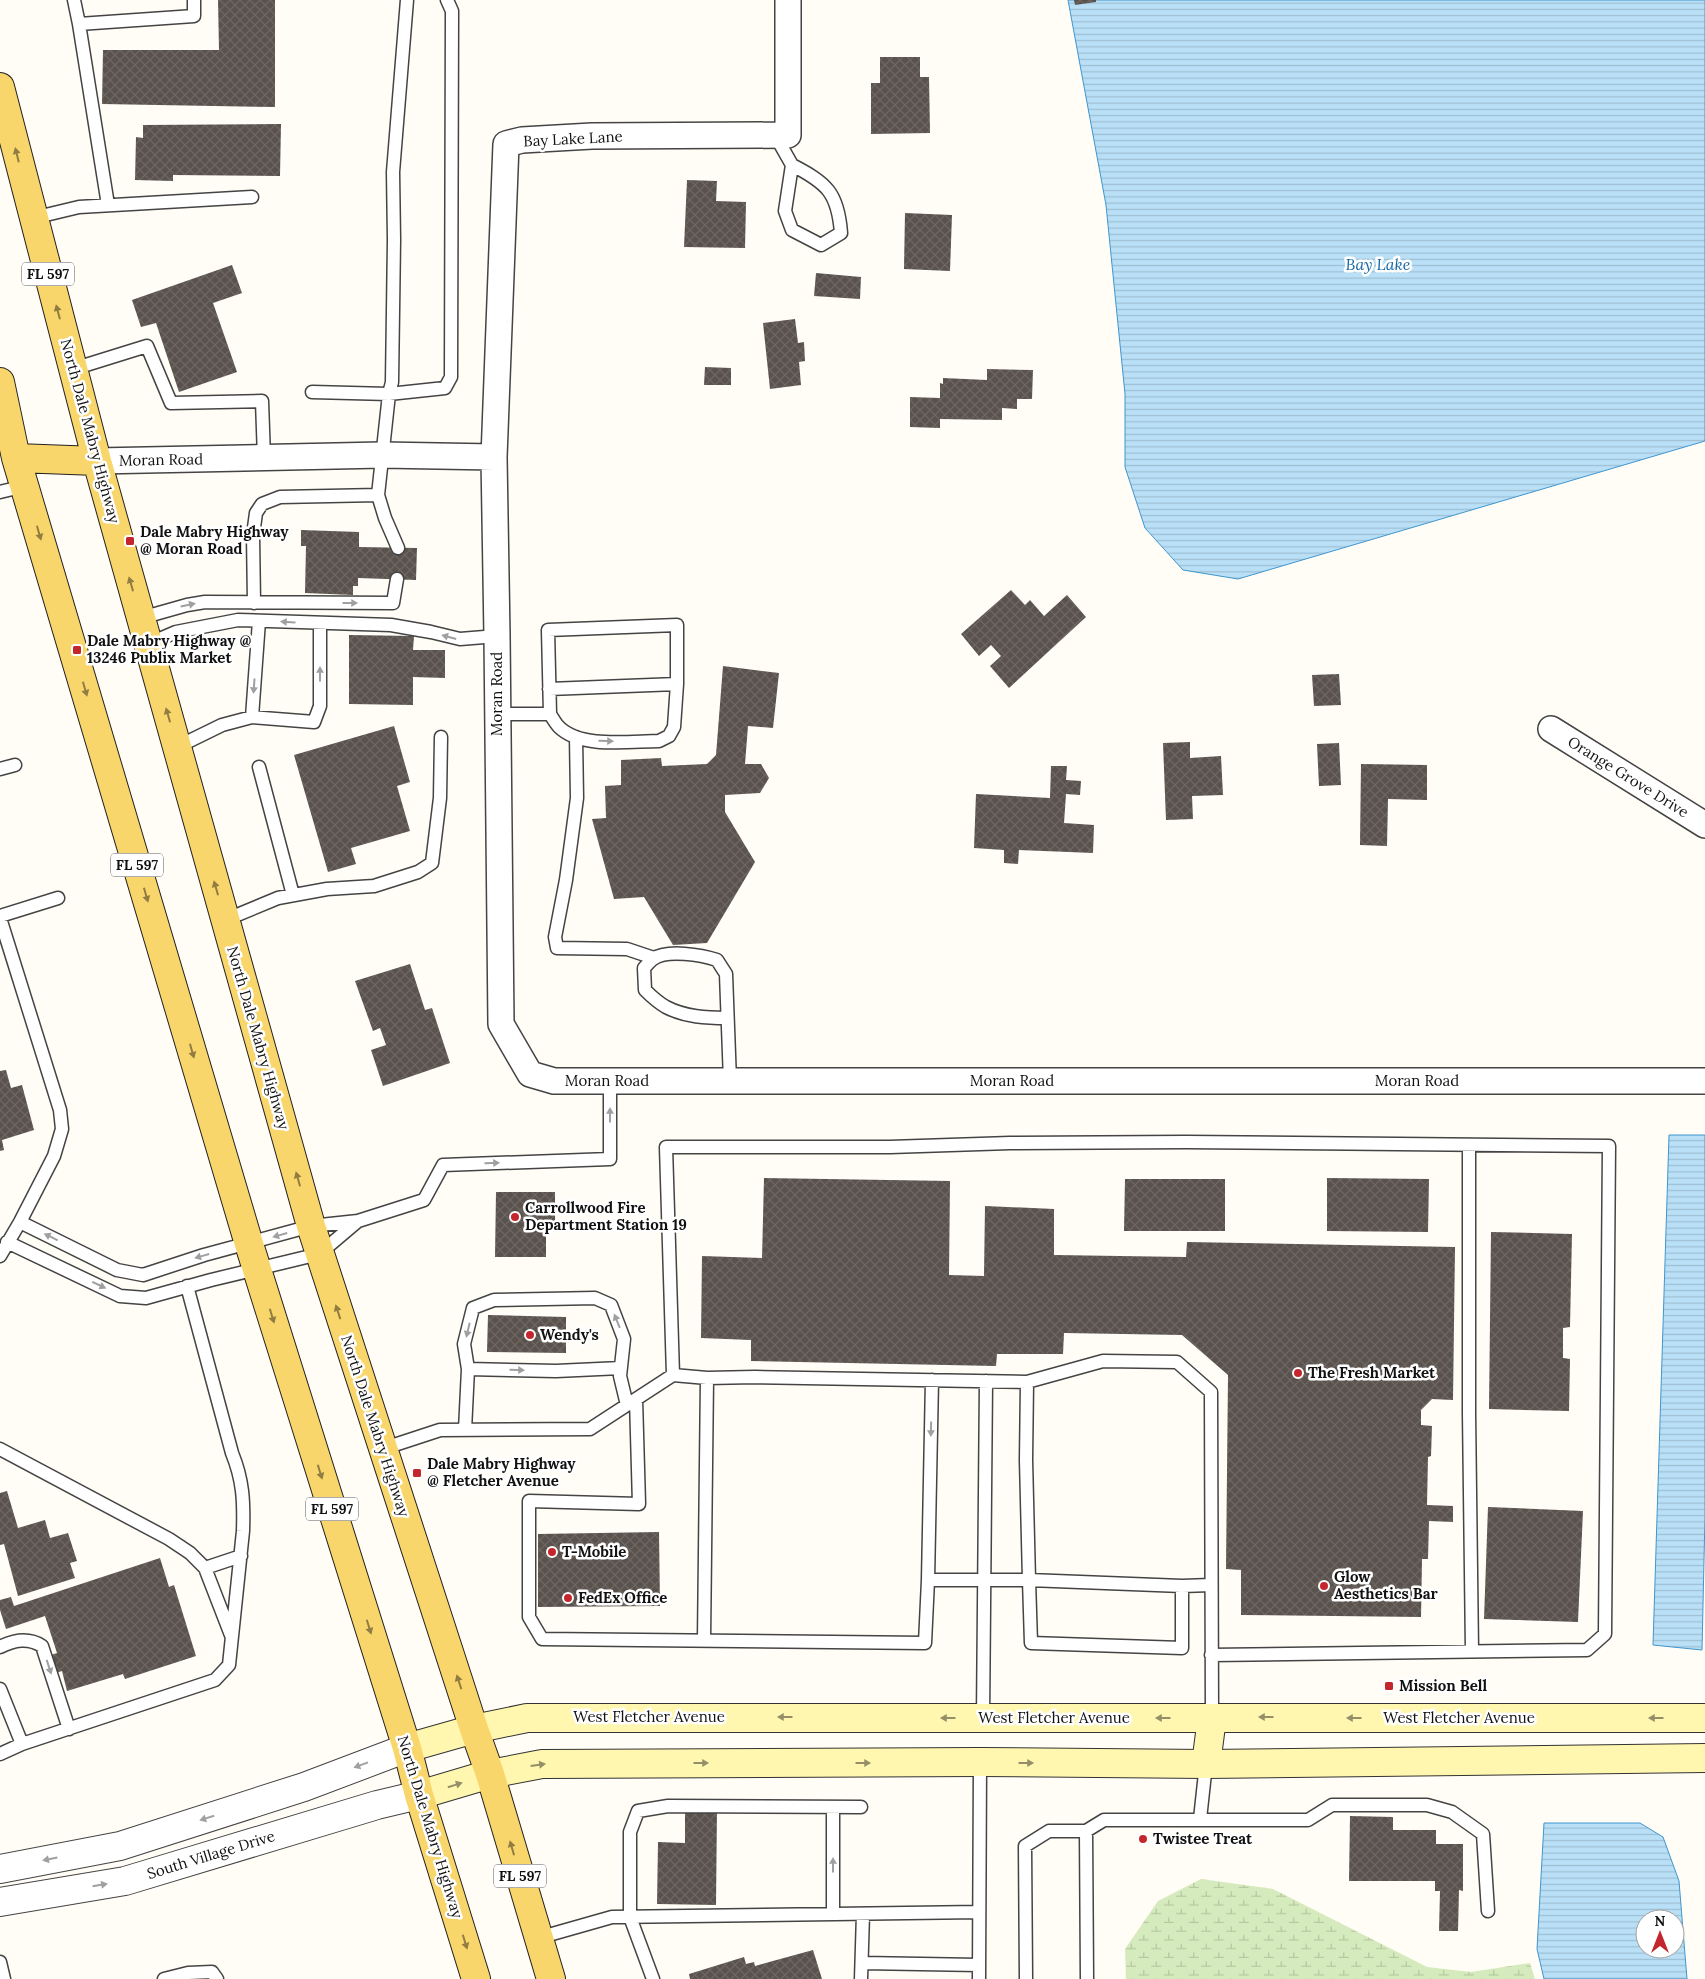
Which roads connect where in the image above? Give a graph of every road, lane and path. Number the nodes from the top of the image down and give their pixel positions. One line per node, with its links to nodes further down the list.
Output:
1 (74, 0): 6 (lane)
2 (194, 0): 6 (lane)
3 (407, 0): 16 (lane)
4 (447, 0): 16 (lane)
5 (788, 0): 8 (street)
6 (79, 24): 11 (lane)
7 (0, 87): 12 (main road, North Dale Mabry Highway / FL 597, one-way to 7)
8 (775, 135): 9 (lane); 19 (street, Bay Lake Lane)
9 (792, 165): 9 (lane)
10 (252, 198): 11 (lane)
11 (108, 205): 12 (lane)
12 (34, 218): 13 (main road, North Dale Mabry Highway / FL 597, one-way to 12)
13 (73, 369): 18 (lane); 21 (main road, North Dale Mabry Highway / FL 597)
14 (0, 382): 20 (main road, North Dale Mabry Highway / FL 597)
15 (312, 392): 16 (lane)
16 (389, 394): 17 (lane)
17 (382, 455): 18 (street, Moran Road); 19 (street, Moran Road); 23 (lane)
18 (264, 458): 21 (street, Moran Road)
19 (494, 458): 30 (street, Moran Road)
20 (8, 460): 21 (main road); 22 (main road, North Dale Mabry Highway / FL 597)
21 (97, 461): 22 (main road); 29 (main road, North Dale Mabry Highway / FL 597, one-way to 21)
22 (13, 489): 58 (main road, North Dale Mabry Highway / FL 597, one-way to 58)
23 (378, 495): 24 (lane); 26 (lane)
24 (398, 548)
25 (397, 579): 26 (lane, one-way to 25)
26 (254, 603): 29 (lane, one-way to 26)
27 (259, 621): 28 (lane, one-way to 27); 29 (lane); 35 (lane, one-way to 35)
28 (320, 623): 30 (lane, one-way to 28); 35 (lane, one-way to 28)
29 (145, 631): 39 (main road, North Dale Mabry Highway / FL 597, one-way to 29)
30 (498, 636): 33 (street, Moran Road)
31 (678, 684): 32 (lane); 32 (lane); 38 (lane, one-way to 31)
32 (549, 689): 34 (lane)
33 (497, 714): 34 (lane); 50 (street, Moran Road)
34 (550, 714): 38 (lane)
35 (252, 717): 39 (lane)
36 (1552, 729): 43 (street, Orange Grove Drive)
37 (440, 737): 44 (lane)
38 (576, 737): 48 (lane)
39 (177, 746): 47 (main road, North Dale Mabry Highway / FL 597, one-way to 39)
40 (15, 765): 42 (lane)
41 (259, 767): 44 (lane)
42 (0, 769)
43 (1705, 825)
44 (294, 895): 47 (lane)
45 (58, 898): 46 (lane)
46 (0, 917): 55 (lane)
47 (226, 920): 56 (main road, North Dale Mabry Highway / FL 597, one-way to 47)
48 (654, 958): 49 (lane); 49 (lane)
49 (728, 1018): 51 (lane)
50 (610, 1081): 51 (street, Moran Road); 54 (lane, one-way to 50)
51 (730, 1081): 52 (street, Moran Road)
52 (1705, 1081)
53 (1469, 1146): 65 (lane); 84 (lane); 84 (lane)
54 (358, 1221): 56 (lane); 59 (lane)
55 (20, 1222): 57 (lane); 58 (lane, one-way to 55)
56 (311, 1226): 58 (lane, one-way to 58); 59 (main road, North Dale Mabry Highway / FL 597)
57 (7, 1242): 60 (lane); 62 (lane, one-way to 62)
58 (250, 1244): 61 (main road, North Dale Mabry Highway / FL 597)
59 (319, 1254): 61 (lane); 72 (main road, North Dale Mabry Highway / FL 597, one-way to 59)
60 (0, 1256)
61 (258, 1270): 62 (lane); 93 (main road, North Dale Mabry Highway / FL 597, one-way to 93)
62 (187, 1286): 74 (lane)
63 (621, 1368): 64 (lane, one-way to 63); 64 (lane, one-way to 64); 70 (lane)
64 (468, 1369): 71 (lane)
65 (673, 1375): 66 (lane); 70 (lane)
66 (707, 1378): 67 (lane); 82 (lane)
67 (932, 1380): 68 (lane); 76 (lane, one-way to 76)
68 (986, 1381): 69 (lane); 77 (lane)
69 (1027, 1382): 78 (lane); 79 (lane)
70 (632, 1402): 71 (lane); 82 (lane)
71 (465, 1430): 72 (lane)
72 (382, 1448): 91 (main road, North Dale Mabry Highway / FL 597, one-way to 72)
73 (0, 1449): 75 (lane)
74 (241, 1556): 75 (lane); 81 (lane)
75 (205, 1568): 81 (lane)
76 (928, 1580): 77 (lane); 82 (lane)
77 (984, 1580): 78 (lane); 87 (lane)
78 (1029, 1580): 80 (lane); 80 (lane)
79 (1211, 1585): 80 (lane); 85 (lane)
80 (1182, 1586)
81 (232, 1639): 90 (lane)
82 (704, 1640)
83 (0, 1647): 90 (lane, one-way to 90)
84 (1472, 1651): 85 (lane)
85 (1211, 1654): 88 (lane)
86 (0, 1689): 92 (lane)
87 (983, 1718): 88 (main road, West Fletcher Avenue, one-way to 87); 91 (main road, West Fletcher Avenue, one-way to 91)
88 (1212, 1718): 89 (main road, West Fletcher Avenue, one-way to 88); 97 (main road)
89 (1705, 1718)
90 (69, 1729): 92 (lane)
91 (474, 1729): 93 (main road, West Fletcher Avenue); 98 (main road, North Dale Mabry Highway / FL 597)
92 (22, 1744): 94 (lane)
93 (407, 1748): 99 (main road, North Dale Mabry Highway / FL 597); 104 (street, one-way to 104)
94 (0, 1754)
95 (1705, 1758): 97 (main road)
96 (980, 1762): 97 (main road, one-way to 97); 98 (main road, one-way to 96); 107 (lane)
97 (1206, 1764): 102 (lane)
98 (490, 1774): 99 (main road, one-way to 98); 111 (main road, North Dale Mabry Highway / FL 597, one-way to 98)
99 (419, 1795): 105 (street, South Village Drive, one-way to 99); 118 (main road, North Dale Mabry Highway / FL 597, one-way to 118)
100 (833, 1807): 101 (lane); 108 (lane, one-way to 100); 110 (lane)
101 (861, 1807)
102 (1200, 1819): 103 (lane); 106 (lane)
103 (1086, 1831): 123 (lane); 124 (lane)
104 (0, 1869)
105 (0, 1902)
106 (1488, 1911)
107 (979, 1912): 109 (lane); 114 (lane)
108 (833, 1914): 109 (lane); 110 (lane)
109 (863, 1914): 113 (lane)
110 (630, 1917): 111 (lane); 120 (lane)
111 (538, 1938): 119 (main road, North Dale Mabry Highway / FL 597)
112 (0, 1962): 115 (lane)
113 (862, 1964): 114 (lane); 121 (lane)
114 (979, 1965): 122 (lane)
115 (4, 1979)
116 (164, 1979): 117 (lane)
117 (217, 1979)
118 (476, 1979)
119 (551, 1979)
120 (653, 1979)
121 (861, 1979)
122 (979, 1979)
123 (1026, 1979)
124 (1086, 1979)

